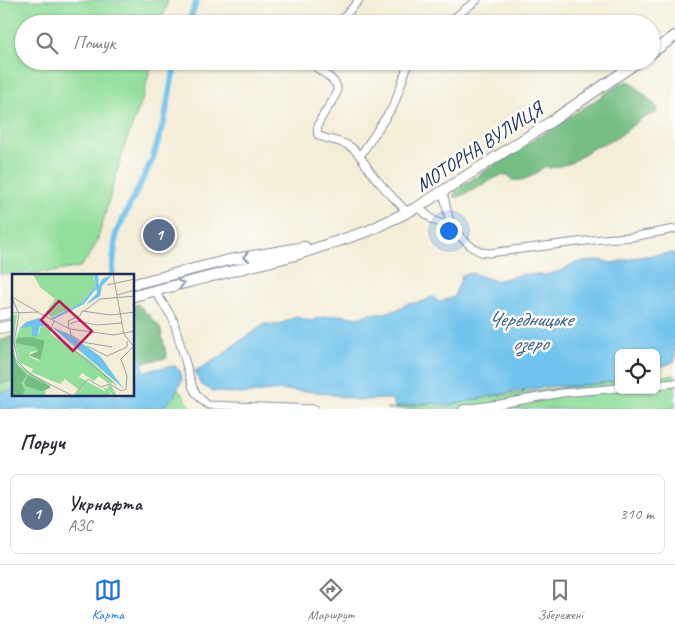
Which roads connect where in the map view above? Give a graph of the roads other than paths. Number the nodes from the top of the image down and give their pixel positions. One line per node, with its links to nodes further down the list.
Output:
1 (359, 0): 3 (street)
2 (478, 0): 4 (street)
3 (346, 15)
4 (458, 15)
5 (675, 36): 6 (street)
6 (660, 47)
7 (320, 70): 10 (street)
8 (406, 70): 10 (street)
9 (626, 70): 11 (street, МОТОРНА ВУЛИЦЯ)
10 (360, 156): 13 (street)
11 (443, 190): 12 (street, МОТОРНА ВУЛИЦЯ); 14 (street)
12 (418, 207): 13 (street, МОТОРНА ВУЛИЦЯ); 14 (street)
13 (407, 212): 16 (street, МОТОРНА ВУЛИЦЯ)
14 (451, 228): 15 (street)
15 (675, 229)
16 (328, 244): 17 (street, one-way to 17); 18 (street, one-way to 16)
17 (135, 284)
18 (155, 291): 19 (street); 23 (street)
19 (135, 296)
20 (675, 383): 21 (street)
21 (660, 385)
22 (615, 388): 24 (street)
23 (314, 409)
24 (463, 409)

